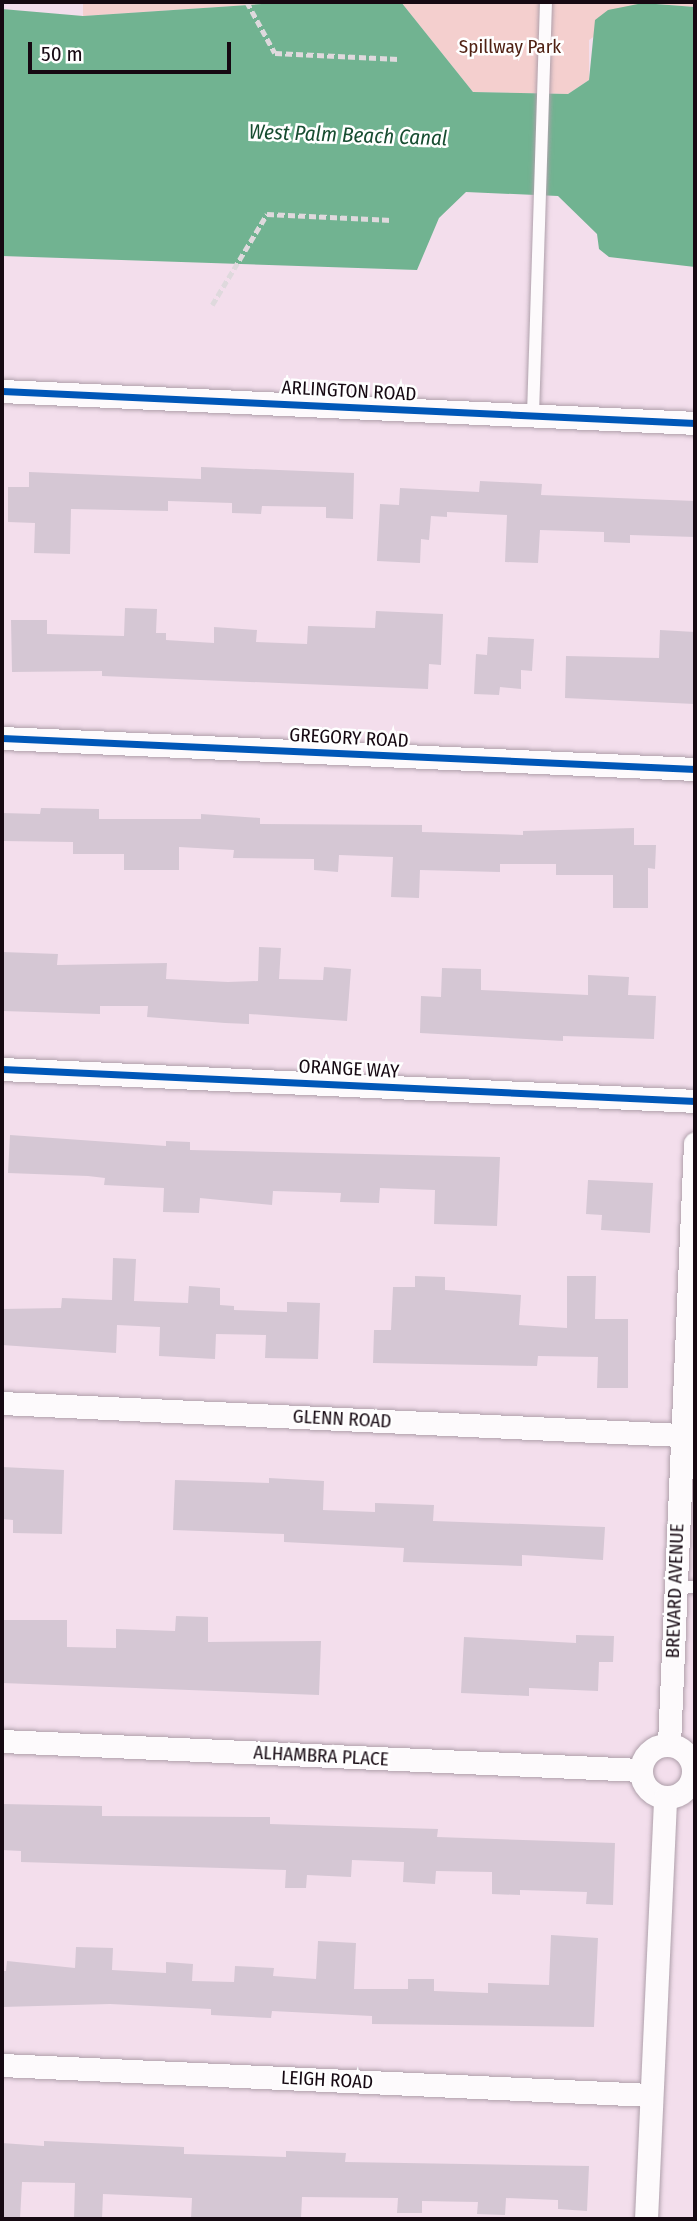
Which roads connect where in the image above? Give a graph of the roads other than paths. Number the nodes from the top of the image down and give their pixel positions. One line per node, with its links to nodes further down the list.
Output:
1 (545, 2): 3 (lane)
2 (2, 391): 3 (street, ARLINGTON ROAD)
3 (533, 415): 4 (street, ARLINGTON ROAD)
4 (695, 423)
5 (2, 738): 6 (street, GREGORY ROAD)
6 (695, 769)
7 (2, 1069): 8 (street, ORANGE WAY)
8 (695, 1101)
9 (695, 1144): 10 (street, BREVARD AVENUE)
10 (694, 1200): 12 (street, BREVARD AVENUE)
11 (2, 1403): 12 (street, GLENN ROAD)
12 (681, 1435): 13 (street, BREVARD AVENUE)
13 (685, 1587): 15 (street, BREVARD AVENUE)
14 (2, 1741): 16 (street, ALHAMBRA PLACE)
15 (669, 1744): 16 (street); 17 (street)
16 (641, 1770): 18 (street)
17 (695, 1773): 18 (street)
18 (665, 1797): 20 (street)
19 (2, 2065): 20 (street, LEIGH ROAD)
20 (651, 2095): 21 (street)
21 (646, 2219)

